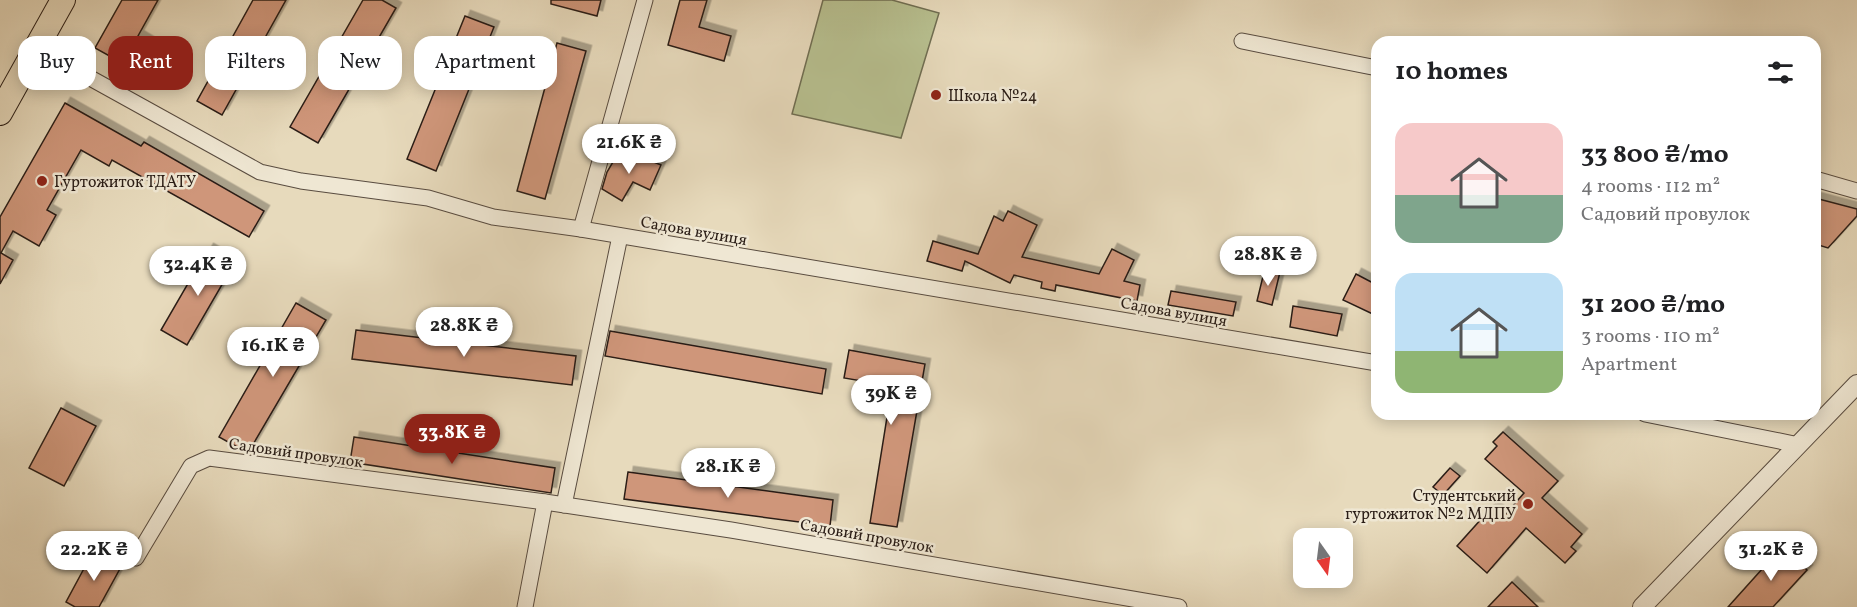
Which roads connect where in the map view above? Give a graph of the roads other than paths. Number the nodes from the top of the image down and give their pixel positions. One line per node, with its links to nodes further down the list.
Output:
1 (63, 0): 3 (highway)
2 (645, 0): 12 (street)
3 (43, 36)
4 (1242, 40): 5 (street)
5 (1371, 67)
6 (18, 71): 8 (highway)
7 (96, 81): 12 (street, Садова вулиця)
8 (6, 86): 9 (highway)
9 (0, 113)
10 (1821, 181): 11 (street)
11 (1857, 191)
12 (581, 229): 13 (street, Садова вулиця)
13 (620, 236): 14 (street, Садова вулиця); 19 (street)
14 (1371, 362)
15 (1857, 384): 17 (street)
16 (1676, 420): 17 (street)
17 (1799, 445): 23 (street)
18 (545, 502): 19 (street, Садовий провулок); 20 (street, Садовий провулок); 21 (street)
19 (564, 505): 22 (street, Садовий провулок)
20 (136, 558)
21 (525, 607)
22 (1179, 607)
23 (1642, 607)

